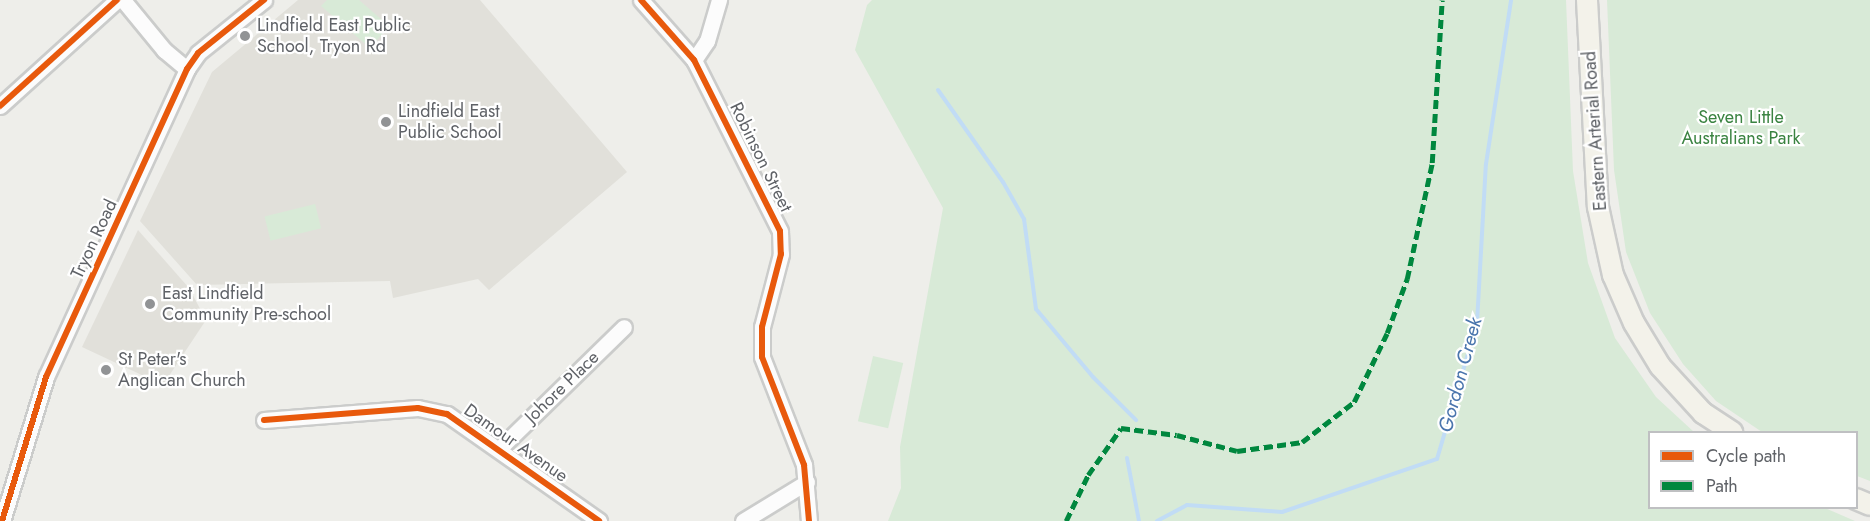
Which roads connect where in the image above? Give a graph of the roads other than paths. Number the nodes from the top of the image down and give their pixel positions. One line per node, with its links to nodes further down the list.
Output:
1 (117, 0): 9 (street)
2 (123, 0): 8 (street)
3 (264, 0): 8 (street, Tryon Road)
4 (641, 0): 7 (street, Robinson Street)
5 (719, 0): 7 (street)
6 (1587, 0): 12 (main road, Eastern Arterial Road)
7 (694, 60): 14 (street, Robinson Street)
8 (186, 69): 15 (street, Tryon Road)
9 (0, 106)
10 (624, 327): 13 (street, Johore Place)
11 (264, 420): 13 (street, Damour Avenue)
12 (1730, 431)
13 (500, 448): 16 (street, Damour Avenue)
14 (807, 482): 17 (street); 18 (street, Robinson Street)
15 (2, 521)
16 (599, 521)
17 (742, 521)
18 (809, 521)

